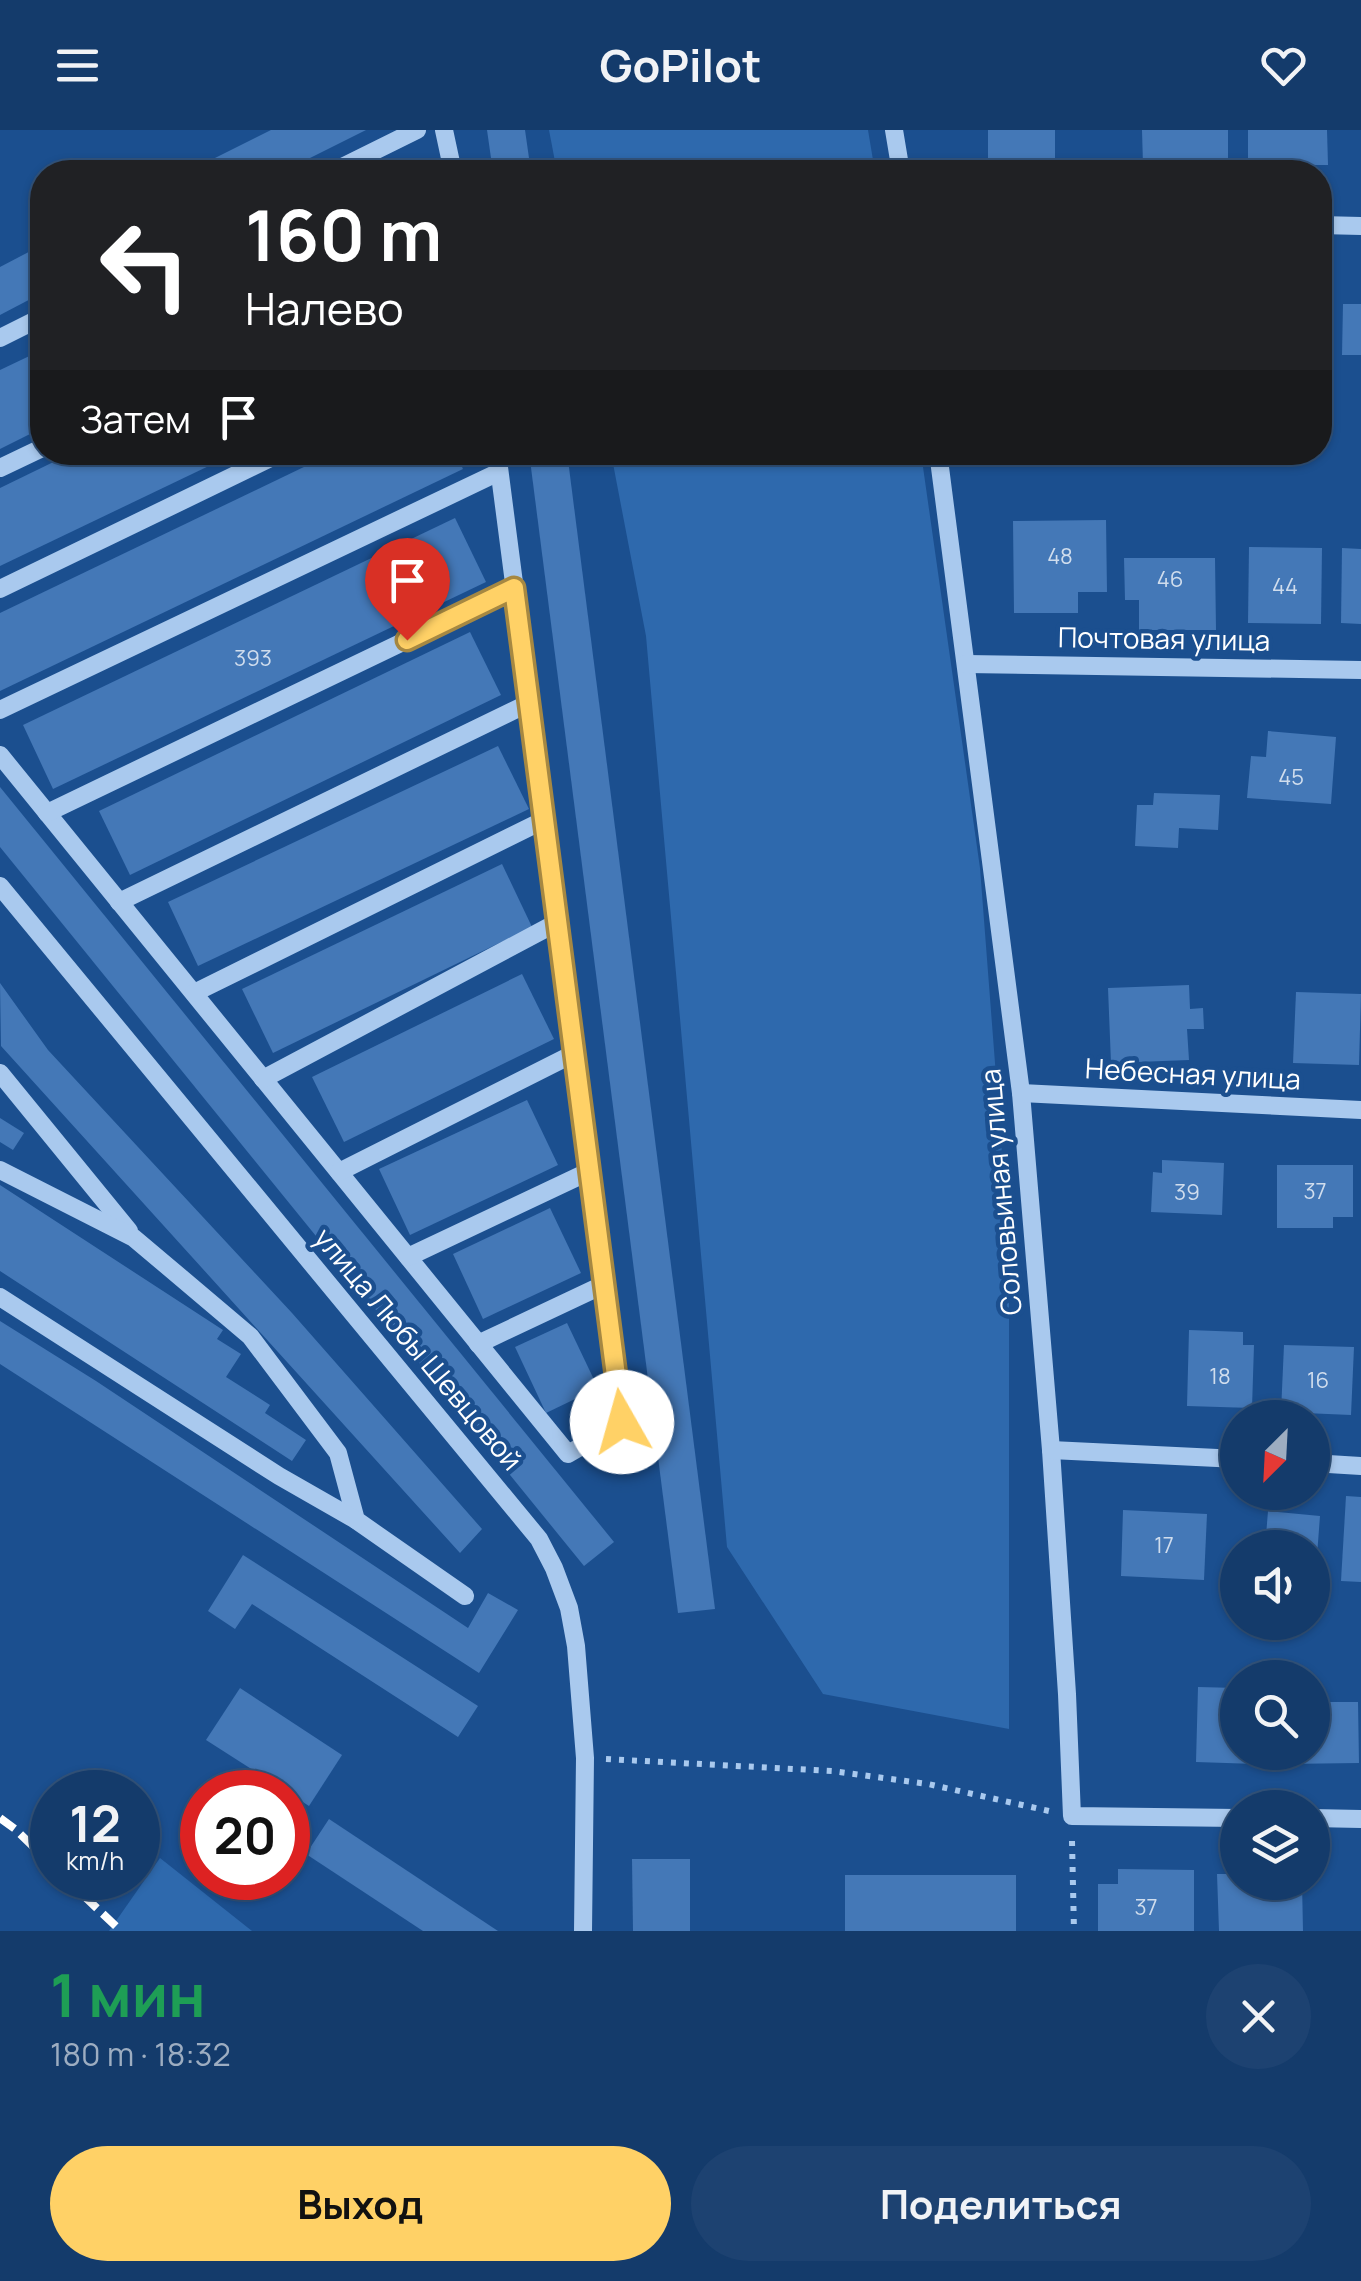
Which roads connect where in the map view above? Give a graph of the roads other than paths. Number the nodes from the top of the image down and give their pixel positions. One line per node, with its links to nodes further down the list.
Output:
1 (417, 130): 4 (street)
2 (444, 130): 5 (street)
3 (894, 130): 6 (street)
4 (356, 160)
5 (450, 160)
6 (899, 160)
7 (1332, 225): 8 (street)
8 (1361, 226)
9 (30, 323): 10 (street)
10 (0, 338)
11 (30, 454): 16 (street)
12 (257, 465): 18 (street)
13 (492, 465): 22 (street)
14 (498, 465): 17 (street)
15 (940, 465): 19 (street, Соловьиная улица)
16 (0, 468)
17 (514, 588): 21 (street); 24 (street)
18 (0, 589)
19 (966, 664): 20 (street, Почтовая улица); 33 (street, Соловьиная улица)
20 (1361, 670)
21 (529, 703): 25 (street); 27 (street)
22 (0, 710)
23 (0, 754): 24 (street)
24 (47, 813): 27 (street)
25 (544, 820): 28 (street); 29 (street)
26 (0, 886): 52 (street, улица Любы Шевцовой)
27 (120, 902): 29 (street)
28 (558, 922): 30 (street); 32 (street)
29 (194, 992): 32 (street)
30 (574, 1053): 36 (street); 37 (street)
31 (0, 1072): 38 (street)
32 (263, 1078): 37 (street)
33 (1022, 1092): 34 (street, Небесная улица); 43 (street, Соловьиная улица)
34 (1361, 1110)
35 (0, 1170): 38 (street)
36 (590, 1171): 39 (street); 40 (street)
37 (339, 1172): 39 (street)
38 (134, 1238): 47 (street)
39 (408, 1258): 42 (street)
40 (605, 1284): 42 (street); 42 (street)
41 (0, 1298): 47 (street)
42 (478, 1344)
43 (1051, 1450): 44 (street); 49 (street, Соловьиная улица)
44 (1220, 1459)
45 (1330, 1464): 46 (street)
46 (1361, 1466)
47 (356, 1520): 48 (street)
48 (465, 1596)
49 (1220, 1818)
50 (1330, 1818): 51 (street)
51 (1361, 1819)
52 (584, 1931)

